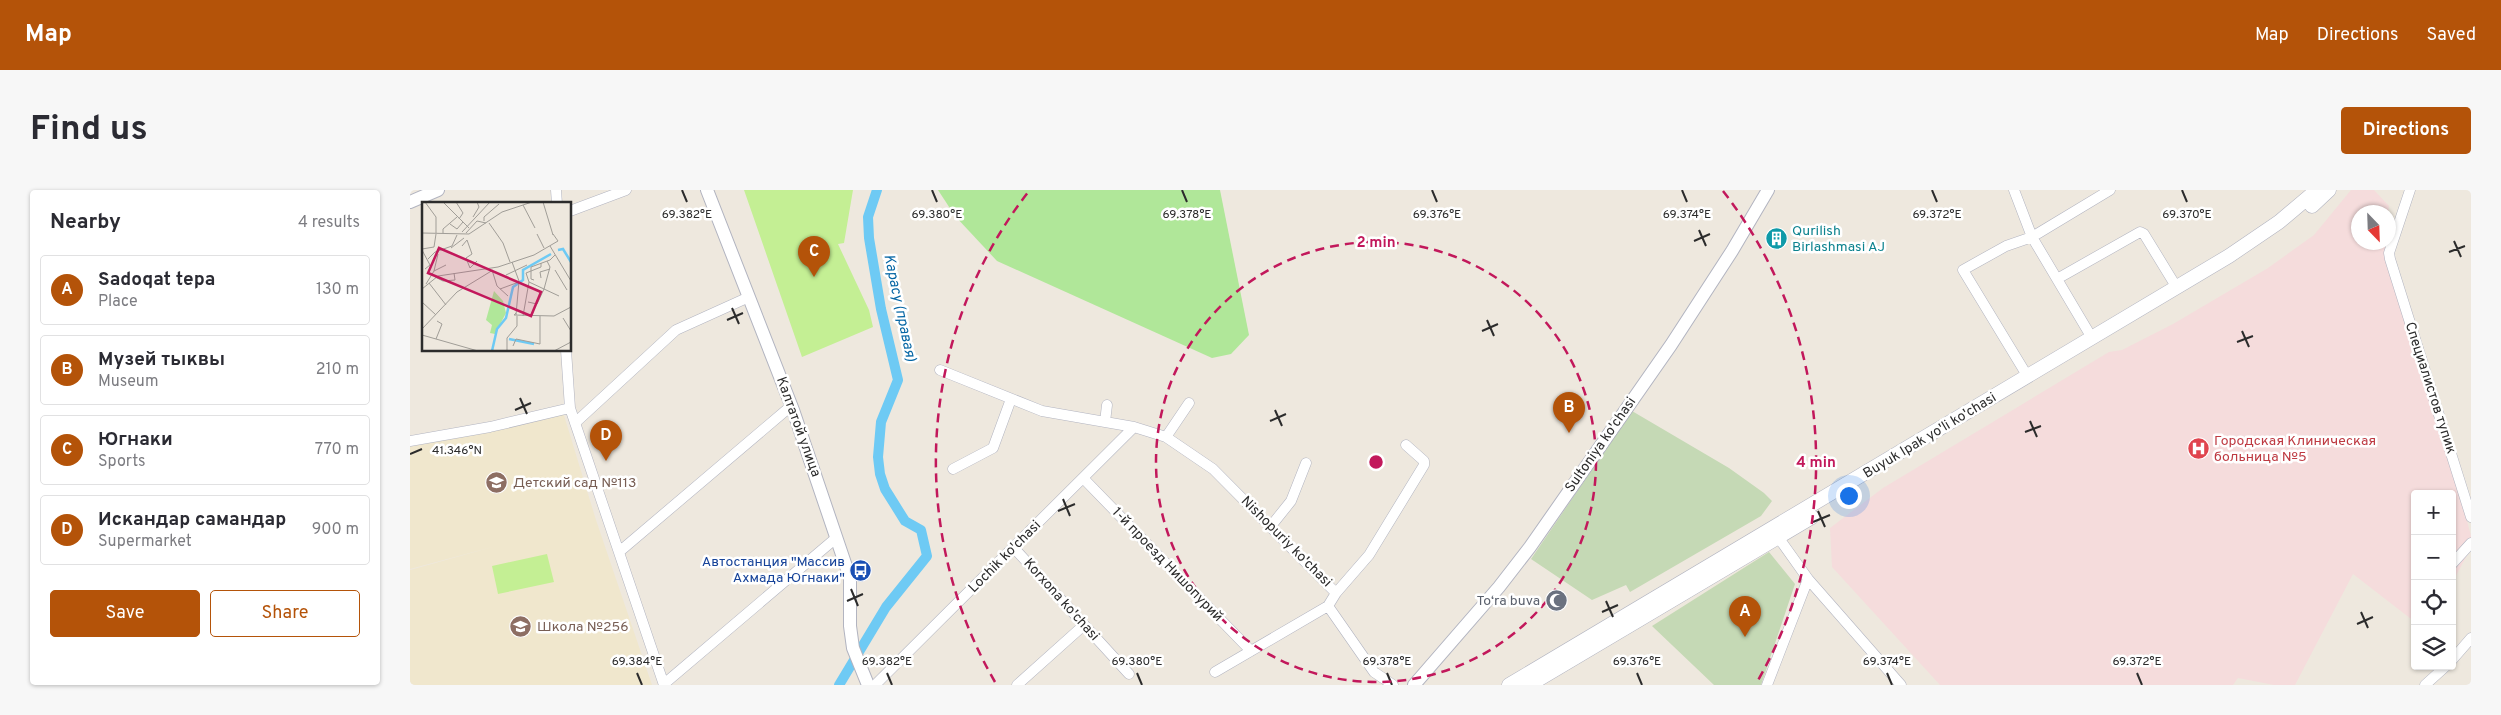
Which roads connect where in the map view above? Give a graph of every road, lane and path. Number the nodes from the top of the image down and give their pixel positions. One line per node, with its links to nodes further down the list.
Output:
1 (438, 190): 10 (street)
2 (626, 190): 11 (street)
3 (708, 190): 15 (street, Калтатой улица)
4 (1768, 190): 57 (street, Sultoniya ko'chasi)
5 (2014, 190): 12 (street)
6 (2110, 190): 12 (street)
7 (2317, 190): 14 (main road, Buyuk Ipak yo'li ko'chasi)
8 (2329, 190): 36 (main road, Buyuk Ipak yo'li ko'chasi)
9 (2410, 190): 34 (street, Специалистов тупик)
10 (410, 202)
11 (571, 211)
12 (2032, 237): 13 (street); 19 (street)
13 (2057, 279): 14 (street); 16 (street)
14 (2177, 288): 16 (main road, Buyuk Ipak yo'li ko'chasi)
15 (749, 297): 23 (street, Калтатой улица); 26 (street)
16 (2092, 338): 19 (main road, Buyuk Ipak yo'li ko'chasi)
17 (566, 351): 24 (street)
18 (940, 370): 20 (street, Nishopuriy ko'chasi)
19 (2028, 377): 36 (main road, Buyuk Ipak yo'li ko'chasi)
20 (1011, 399): 25 (street, Nishopuriy ko'chasi); 32 (street)
21 (1189, 403): 28 (street)
22 (1106, 405): 25 (street)
23 (791, 406): 37 (street, Калтатой улица); 40 (street)
24 (570, 408): 26 (street); 29 (street)
25 (1105, 422): 27 (street, Nishopuriy ko'chasi)
26 (575, 423): 40 (street)
27 (1134, 428): 28 (street, Nishopuriy ko'chasi); 33 (street, Lochik ko'chasi)
28 (1166, 437): 35 (street, Nishopuriy ko'chasi)
29 (410, 441)
30 (1406, 445): 43 (street)
31 (1306, 463): 35 (street)
32 (953, 469)
33 (1083, 478): 39 (street, Lochik ko'chasi); 47 (street, 1-й проезд Нишопурий)
34 (2471, 517)
35 (1271, 526): 43 (street, Nishopuriy ko'chasi)
36 (1775, 533): 42 (street); 58 (main road, Buyuk Ipak yo'li ko'chasi); 59 (main road, Buyuk Ipak yo'li ko'chasi)
37 (836, 538): 52 (street); 53 (street, Калтатой улица)
38 (2471, 543): 41 (street)
39 (1014, 548): 45 (street, Korxona ko'chasi); 54 (street, Lochik ko'chasi)
40 (619, 552): 52 (street)
41 (2456, 560)
42 (1808, 579): 60 (street); 61 (street)
43 (1336, 593): 44 (street, Nishopuriy ko'chasi)
44 (1328, 606): 47 (street); 56 (street, Nishopuriy ko'chasi)
45 (1084, 624): 51 (street, Korxona ko'chasi); 55 (street)
46 (2471, 638): 48 (street)
47 (1251, 651): 50 (street)
48 (2456, 655)
49 (2442, 670): 62 (street)
50 (1215, 672)
51 (1129, 674)
52 (664, 684)
53 (868, 685)
54 (875, 685)
55 (1017, 685)
56 (1393, 685)
57 (1414, 685)
58 (1509, 685)
59 (1529, 685)
60 (1767, 685)
61 (1902, 685)
62 (2425, 685)

